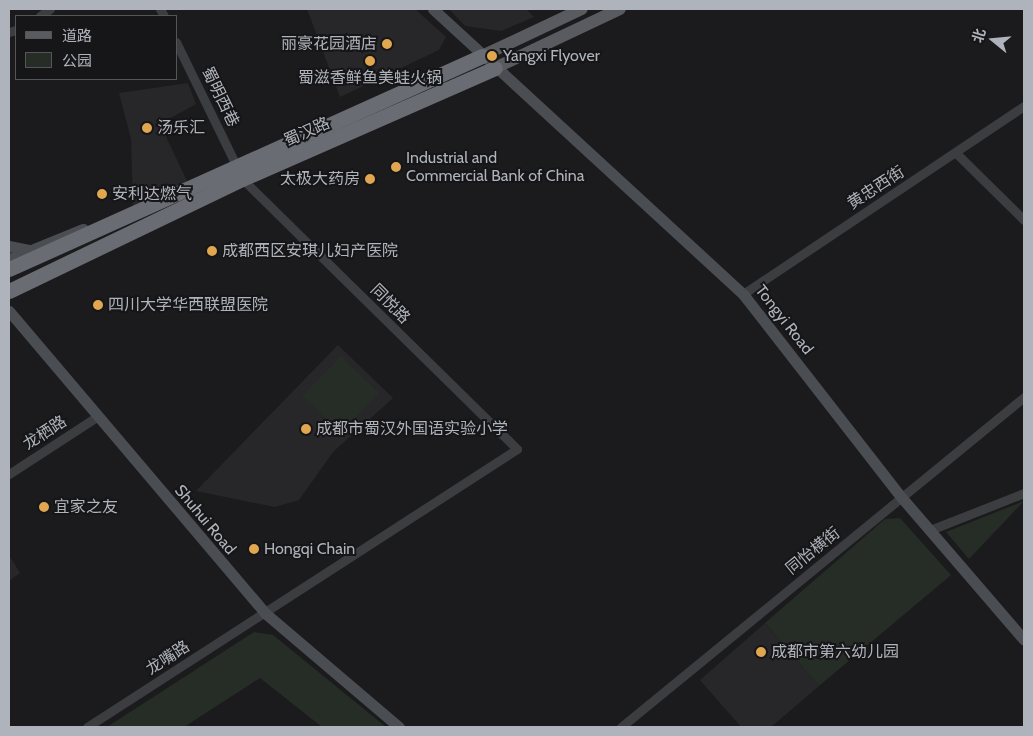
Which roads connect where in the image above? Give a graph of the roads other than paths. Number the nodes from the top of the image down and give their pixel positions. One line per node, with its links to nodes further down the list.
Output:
1 (432, 9): 5 (street, Tongyi Road)
2 (582, 9): 5 (main road, 蜀汉路)
3 (620, 9): 6 (main road, 蜀汉路)
4 (178, 46): 9 (street, 蜀明西巷)
5 (482, 56): 6 (street, Tongyi Road); 9 (highway, 蜀汉路)
6 (495, 68): 9 (highway, 蜀汉路); 17 (street, Tongyi Road)
7 (1024, 106): 8 (street, 黄忠西街)
8 (956, 153): 11 (street); 17 (street, 黄忠西街)
9 (239, 172): 10 (highway, 蜀汉路); 16 (highway, 蜀汉路); 21 (street, 同悦路)
10 (131, 216): 13 (street); 15 (highway, 蜀汉路)
11 (1024, 220)
12 (9, 246): 13 (street)
13 (28, 250): 14 (street)
14 (9, 259)
15 (9, 269)
16 (9, 291)
17 (743, 294): 24 (street, Tongyi Road)
18 (9, 311): 20 (street, Shuhui Road)
19 (1024, 397): 24 (street, 同怡横街)
20 (98, 416): 22 (street, 龙栖路); 26 (street, Shuhui Road)
21 (517, 449): 26 (street, 龙嘴路)
22 (9, 474)
23 (1024, 493): 25 (street)
24 (902, 498): 25 (street, Tongyi Road); 30 (street, 同怡横街)
25 (930, 530): 27 (street, Tongyi Road)
26 (265, 613): 28 (street, 龙嘴路); 29 (street, Shuhui Road)
27 (1024, 640)
28 (87, 727)
29 (399, 727)
30 (621, 727)

